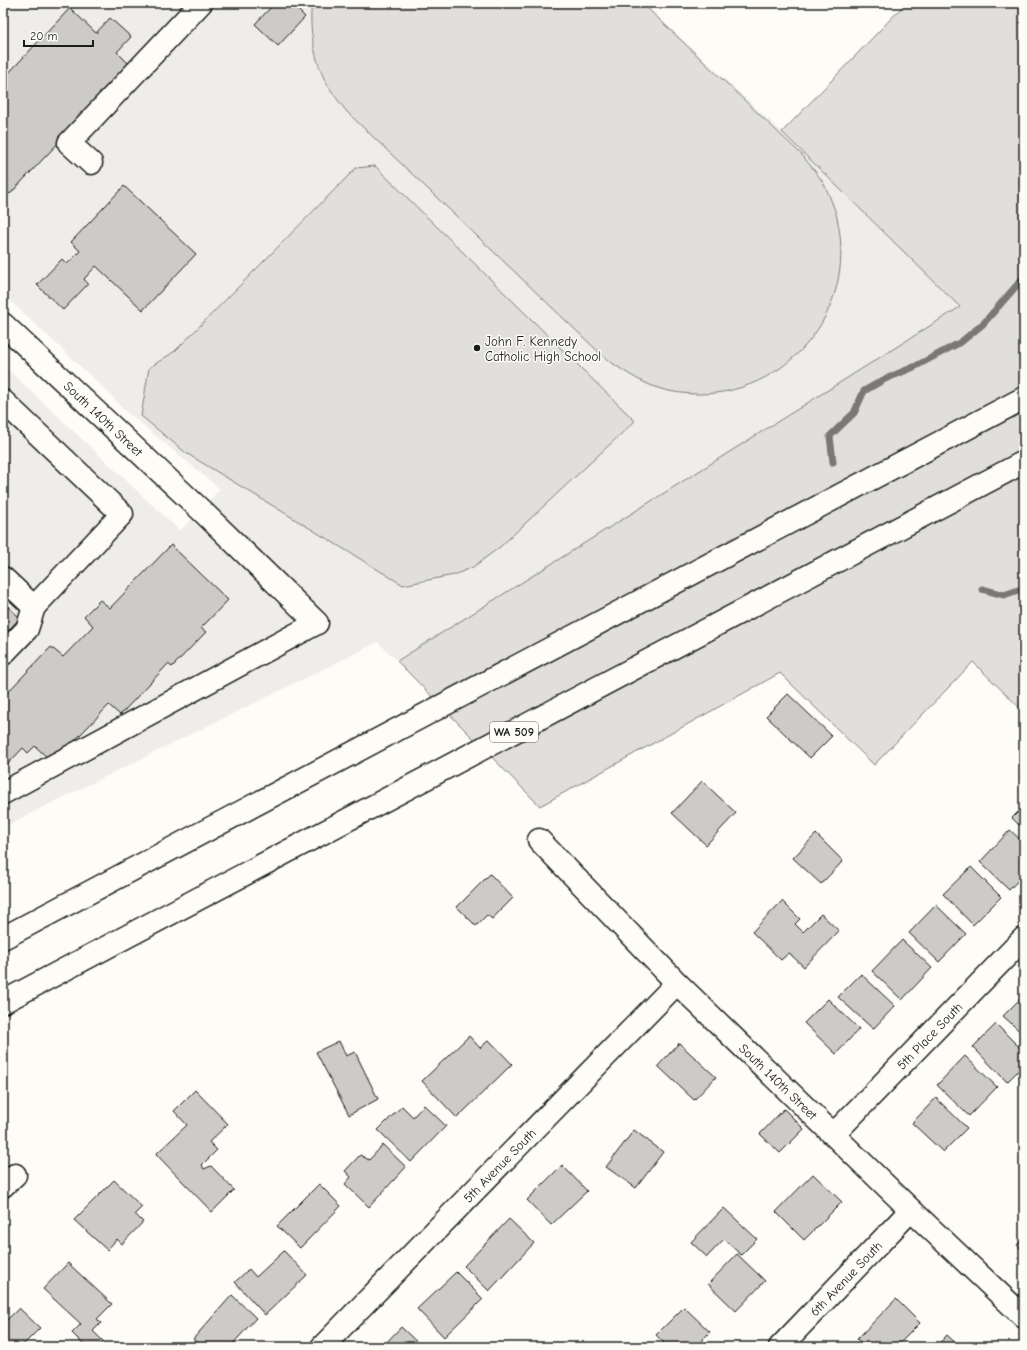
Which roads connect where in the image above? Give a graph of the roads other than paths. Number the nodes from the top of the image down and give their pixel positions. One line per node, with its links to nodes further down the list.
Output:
1 (201, 3): 2 (main road)
2 (91, 163)
3 (3, 324): 10 (main road, South 140th Street)
4 (1024, 398): 12 (main road)
5 (3, 401): 8 (main road)
6 (1024, 462): 15 (main road, WA 509)
7 (3, 578): 8 (main road)
8 (34, 607): 9 (main road)
9 (3, 654)
10 (3, 793)
11 (540, 840): 14 (main road, South 140th Street)
12 (3, 938)
13 (1024, 938): 16 (main road, 5th Place South)
14 (677, 983): 16 (main road, South 140th Street); 19 (main road, 5th Avenue South)
15 (3, 1002)
16 (834, 1134): 17 (main road, South 140th Street)
17 (911, 1210): 18 (main road, South 140th Street); 20 (main road, 6th Avenue South)
18 (1024, 1317)
19 (322, 1347)
20 (780, 1347)

